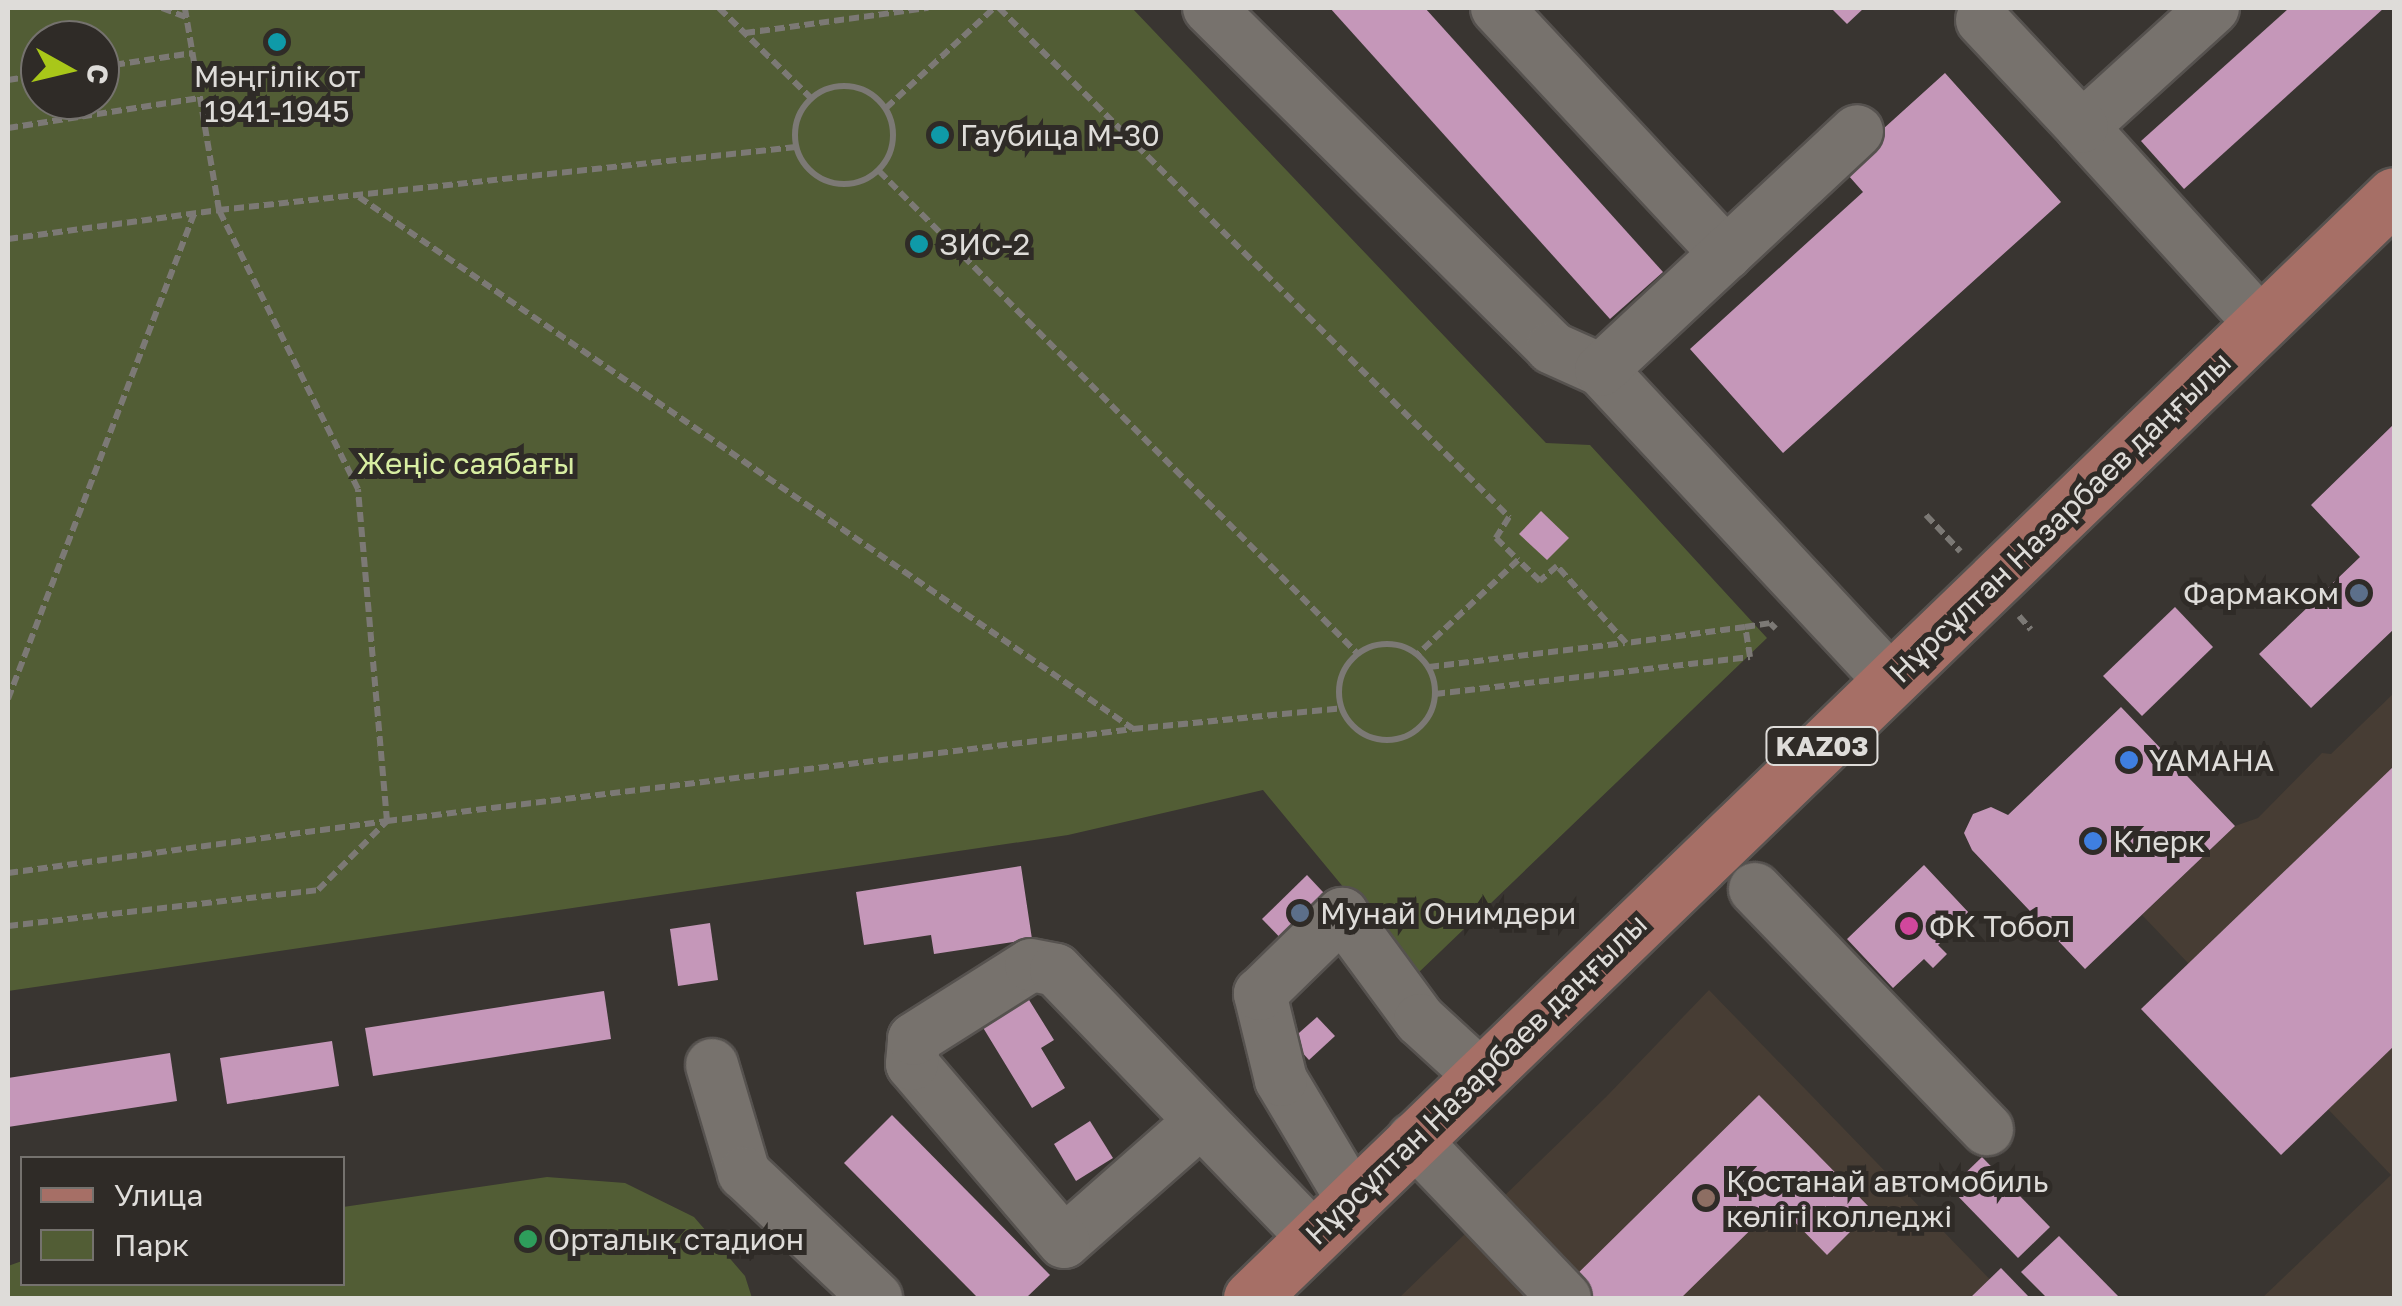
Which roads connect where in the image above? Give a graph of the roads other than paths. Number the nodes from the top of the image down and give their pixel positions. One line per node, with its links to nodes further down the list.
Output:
1 (1210, 8): 10 (lane)
2 (1497, 8): 8 (lane)
3 (2213, 8): 5 (lane)
4 (1982, 20): 5 (lane)
5 (2082, 127): 9 (lane)
6 (1857, 131): 8 (lane)
7 (2394, 195): 9 (main road, Нұрсұлтан Назарбаев даңғылы / KАZ03)
8 (1726, 254): 10 (lane)
9 (2261, 324): 11 (main road, Нұрсұлтан Назарбаев даңғылы / KАZ03)
10 (1601, 370): 11 (lane)
11 (1890, 680): 14 (main road, Нұрсұлтан Назарбаев даңғылы / KАZ03)
12 (1756, 889): 16 (lane)
13 (712, 1065): 20 (lane)
14 (1478, 1074): 17 (main road, Нұрсұлтан Назарбаев даңғылы / KАZ03); 18 (lane)
15 (1200, 1122): 15 (lane); 19 (lane)
16 (1987, 1130)
17 (1413, 1139): 18 (main road, Нұрсұлтан Назарбаев даңғылы / KАZ03); 22 (lane)
18 (1352, 1200): 19 (main road, Нұрсұлтан Назарбаев даңғылы / KАZ03)
19 (1314, 1237): 21 (main road, Нұрсұлтан Назарбаев даңғылы / KАZ03)
20 (876, 1298)
21 (1251, 1298)
22 (1565, 1298)

